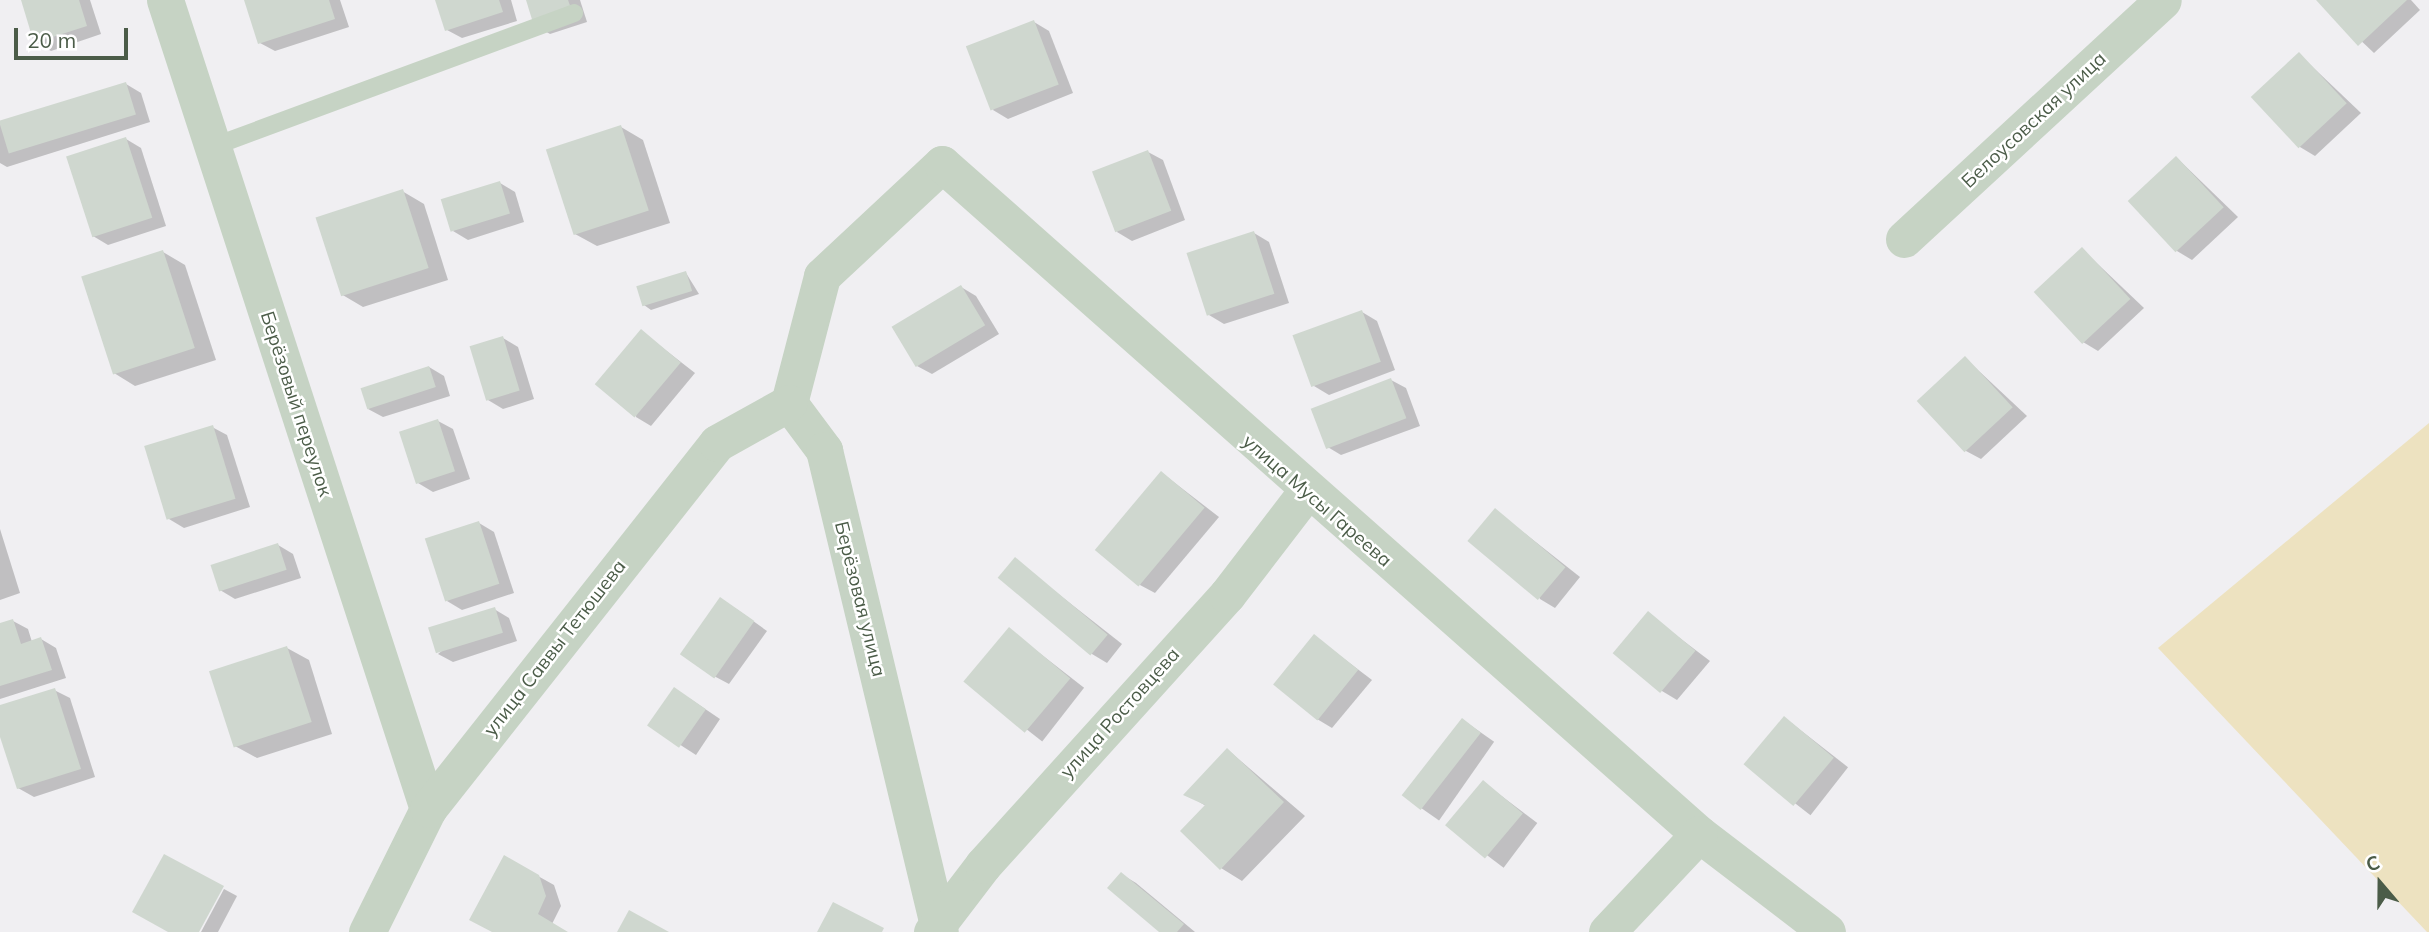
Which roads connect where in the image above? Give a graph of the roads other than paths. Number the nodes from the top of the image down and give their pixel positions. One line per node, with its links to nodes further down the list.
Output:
1 (165, 0): 4 (street, Берёзовый переулок)
2 (2163, 0): 5 (street, Белоусовская улица)
3 (574, 13): 4 (lane)
4 (212, 147): 8 (street, Берёзовый переулок)
5 (1904, 239)
6 (789, 403): 7 (street, улица Мусы Гареева); 8 (street, улица Саввы Тетюшева); 10 (street, Берёзовая улица)
7 (1306, 492): 9 (street, улица Мусы Гареева); 10 (street, улица Ростовцева)
8 (428, 809): 11 (street, улица Саввы Тетюшева)
9 (1699, 834): 12 (street); 13 (street, улица Мусы Гареева)
10 (937, 929)
11 (367, 932)
12 (1607, 932)
13 (1827, 932)

